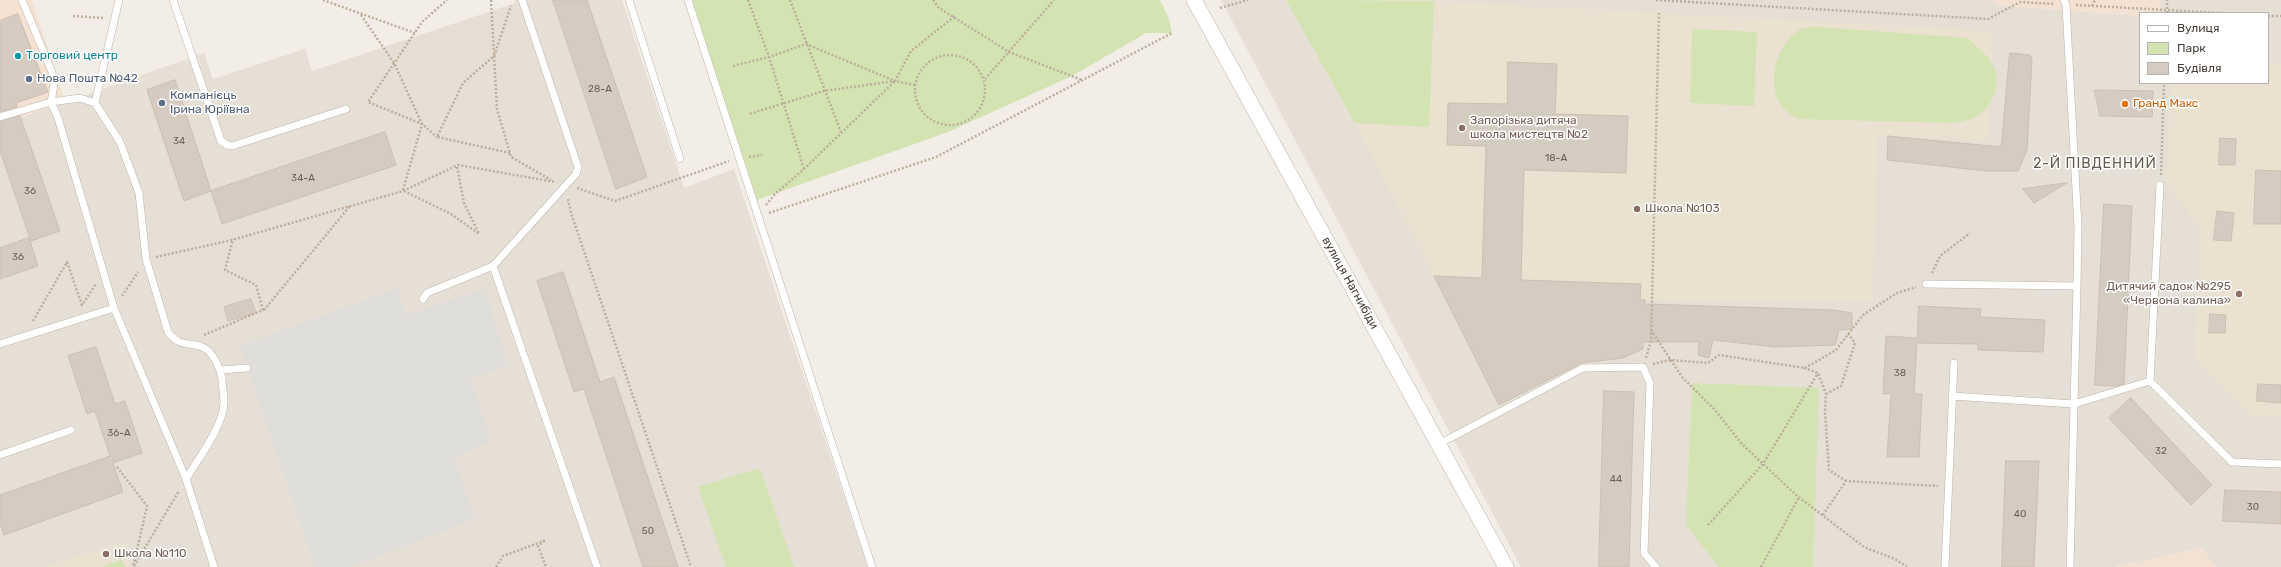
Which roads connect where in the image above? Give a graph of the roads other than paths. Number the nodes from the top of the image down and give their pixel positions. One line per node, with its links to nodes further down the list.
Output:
1 (22, 0): 9 (lane)
2 (119, 0): 10 (lane)
3 (174, 0): 11 (lane)
4 (522, 0): 15 (lane)
5 (629, 0): 13 (lane)
6 (688, 0): 34 (lane)
7 (1194, 0): 28 (street, вулиця Нагнибіди)
8 (2065, 2): 17 (lane)
9 (51, 102): 10 (lane); 12 (lane); 19 (lane)
10 (95, 103): 23 (lane)
11 (346, 109)
12 (0, 117)
13 (680, 159)
14 (2160, 185): 24 (lane)
15 (494, 266): 18 (lane); 33 (lane)
16 (1926, 284): 17 (lane)
17 (2077, 286): 26 (lane)
18 (423, 299)
19 (114, 308): 20 (lane); 31 (lane)
20 (0, 344)
21 (1954, 363): 25 (lane)
22 (247, 368): 23 (lane)
23 (221, 370): 31 (lane)
24 (2150, 381): 26 (lane); 30 (lane)
25 (1952, 396): 26 (lane); 37 (lane)
26 (2074, 404): 38 (lane)
27 (71, 430): 29 (lane)
28 (1439, 444): 35 (street, вулиця Нагнибіди); 36 (lane)
29 (0, 455)
30 (2281, 464)
31 (186, 479): 32 (lane)
32 (214, 567)
33 (597, 567)
34 (872, 567)
35 (1506, 567)
36 (1656, 567)
37 (1945, 567)
38 (2070, 567)

